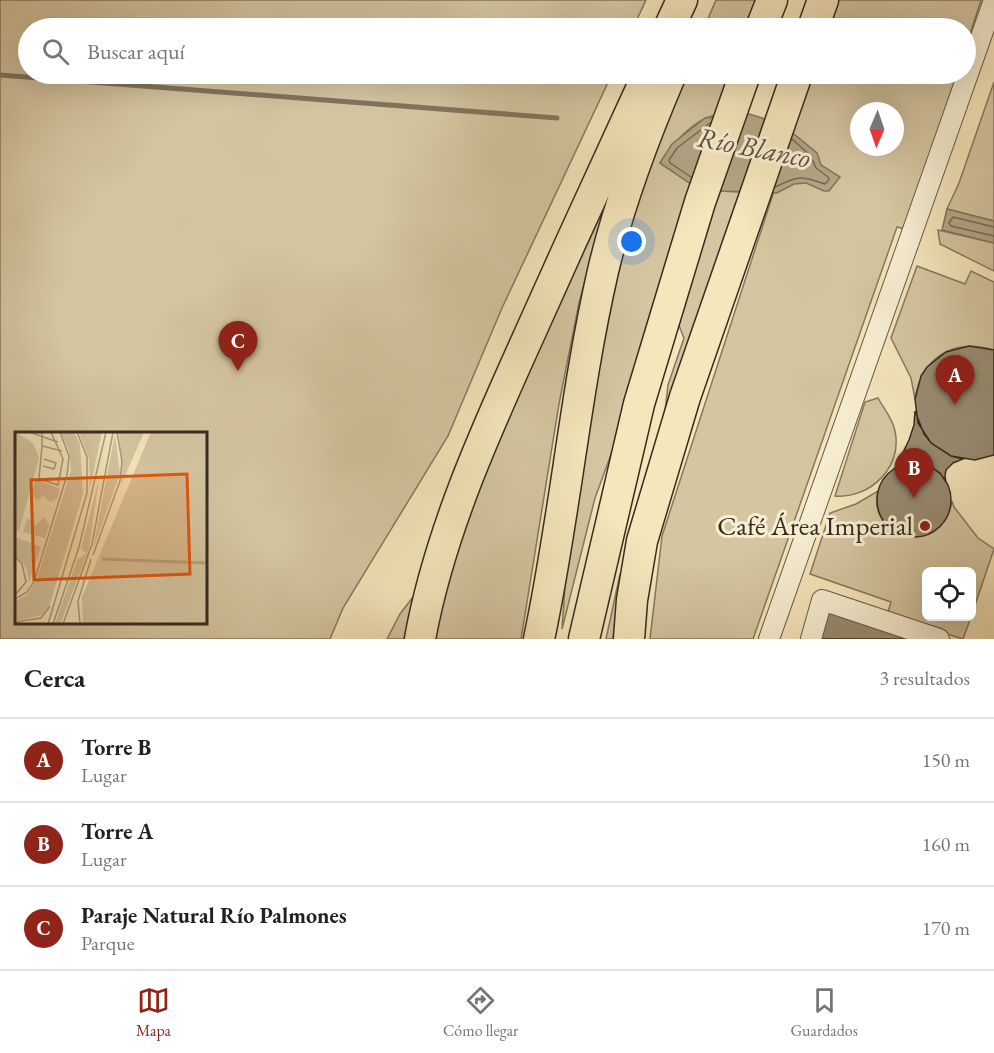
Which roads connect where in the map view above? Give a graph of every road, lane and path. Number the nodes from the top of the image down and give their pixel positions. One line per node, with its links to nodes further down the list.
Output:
1 (668, 0): 6 (highway)
2 (682, 0): 7 (highway)
3 (703, 0): 8 (highway)
4 (772, 0): 9 (highway)
5 (994, 0): 10 (street)
6 (660, 18)
7 (674, 18)
8 (695, 18)
9 (766, 18)
10 (976, 51)
11 (631, 84): 17 (highway)
12 (643, 84): 17 (highway)
13 (667, 84): 19 (highway)
14 (793, 84): 21 (highway)
15 (964, 84): 22 (street)
16 (741, 86): 20 (highway)
17 (627, 118): 18 (highway)
18 (420, 639)
19 (539, 639)
20 (584, 639)
21 (629, 639)
22 (769, 639)
23 (811, 639): 24 (street)
24 (939, 639)

